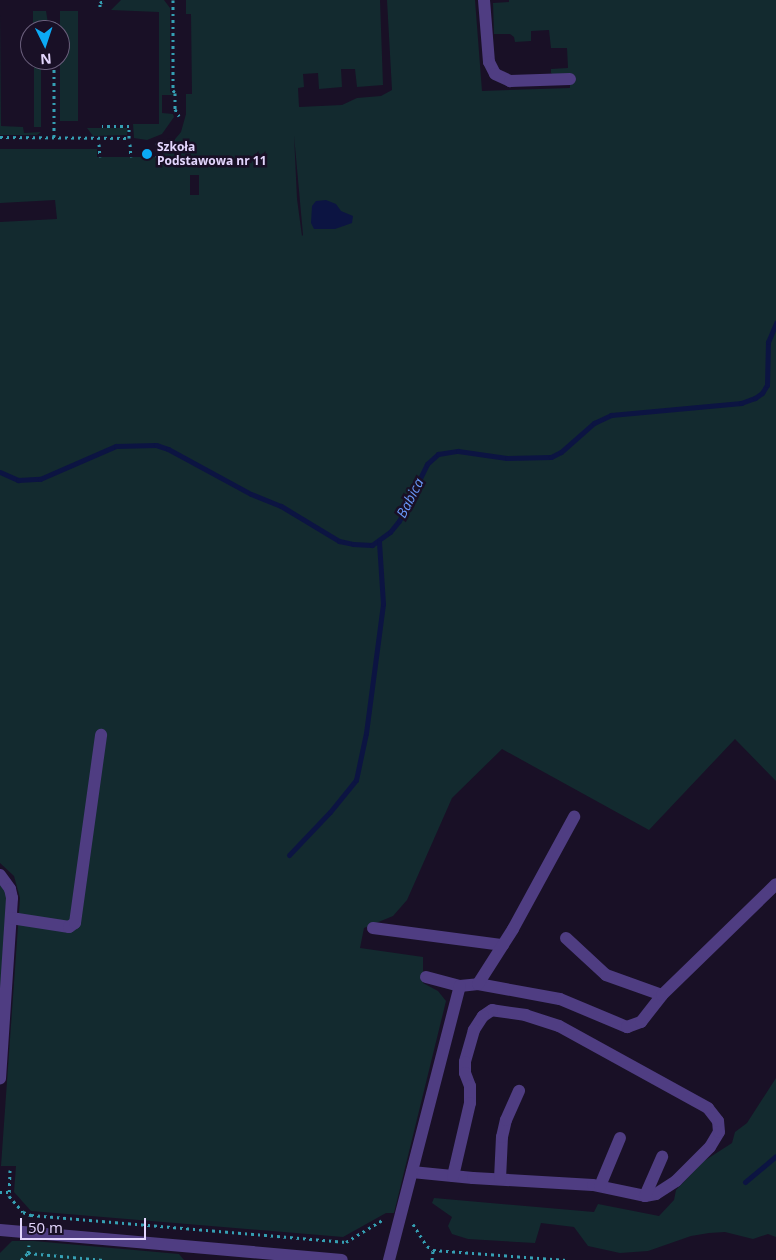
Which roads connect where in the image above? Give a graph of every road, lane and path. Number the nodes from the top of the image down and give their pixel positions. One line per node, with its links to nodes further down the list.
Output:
1 (104, 0): 4 (path)
2 (173, 0): 7 (path)
3 (484, 0): 6 (street)
4 (100, 7)
5 (54, 70): 10 (path)
6 (570, 79)
7 (179, 116)
8 (102, 126): 10 (path)
9 (0, 137): 10 (path)
10 (54, 137)
11 (157, 143): 16 (path)
12 (100, 144): 14 (path)
13 (130, 144): 15 (path)
14 (100, 157)
15 (131, 157)
16 (157, 157)
17 (101, 735): 21 (street)
18 (574, 817): 24 (street)
19 (0, 875): 21 (street)
20 (776, 884): 29 (street)
21 (11, 918): 27 (street)
22 (373, 928): 24 (street)
23 (566, 938): 29 (street)
24 (503, 944): 26 (street)
25 (426, 977): 28 (street)
26 (478, 984): 28 (street); 29 (street)
27 (3, 985): 30 (street)
28 (460, 986): 35 (street)
29 (662, 995)
30 (0, 1080)
31 (519, 1091): 37 (street)
32 (620, 1138): 38 (street)
33 (662, 1157): 41 (street)
34 (10, 1170): 40 (path)
35 (412, 1172): 36 (street); 42 (street)
36 (453, 1176): 37 (street); 41 (street)
37 (500, 1179): 38 (street)
38 (600, 1186): 41 (street)
39 (0, 1192): 40 (path)
40 (8, 1192): 42 (path)
41 (645, 1196)
42 (400, 1219): 44 (path); 49 (street)
43 (0, 1230): 45 (street)
44 (433, 1250): 50 (path); 51 (path)
45 (202, 1254): 48 (street)
46 (21, 1260): 47 (path)
47 (104, 1260)
48 (342, 1260)
49 (389, 1260)
50 (432, 1260)
51 (566, 1260)

